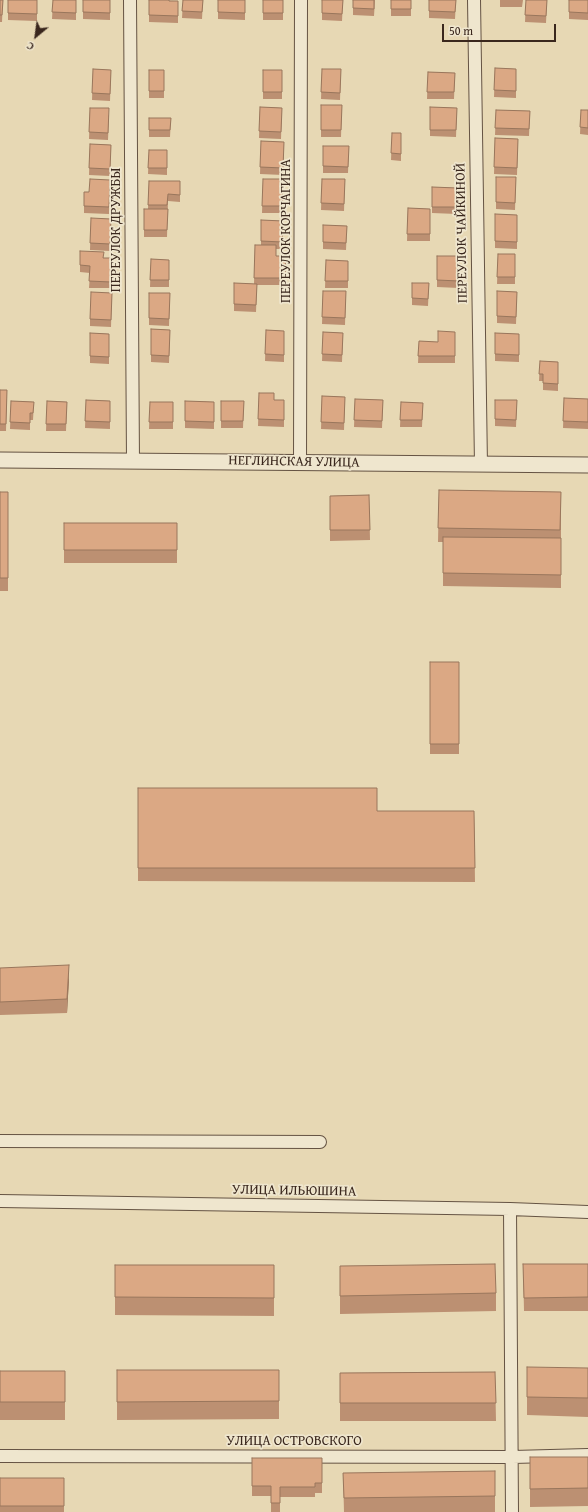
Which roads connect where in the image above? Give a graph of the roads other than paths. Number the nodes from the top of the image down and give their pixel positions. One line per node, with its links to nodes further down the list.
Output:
1 (130, 0): 5 (street, ПЕРЕУЛОК ДРУЖБЫ)
2 (301, 0): 6 (street, ПЕРЕУЛОК КОРЧАГИНА)
3 (474, 0): 7 (street, ПЕРЕУЛОК ЧАЙКИНОЙ)
4 (0, 460): 5 (street, НЕГЛИНСКАЯ УЛИЦА)
5 (133, 461): 6 (street, НЕГЛИНСКАЯ УЛИЦА)
6 (300, 462): 7 (street, НЕГЛИНСКАЯ УЛИЦА)
7 (481, 465): 8 (street, НЕГЛИНСКАЯ УЛИЦА)
8 (588, 465)
9 (0, 1141): 10 (street)
10 (320, 1142)
11 (0, 1201): 12 (street, УЛИЦА ИЛЬЮШИНА)
12 (510, 1209): 13 (street, УЛИЦА ИЛЬЮШИНА); 16 (street)
13 (588, 1212)
14 (588, 1454): 16 (street, УЛИЦА ОСТРОВСКОГО)
15 (0, 1456): 16 (street, УЛИЦА ОСТРОВСКОГО)
16 (513, 1457): 17 (street)
17 (512, 1512)

